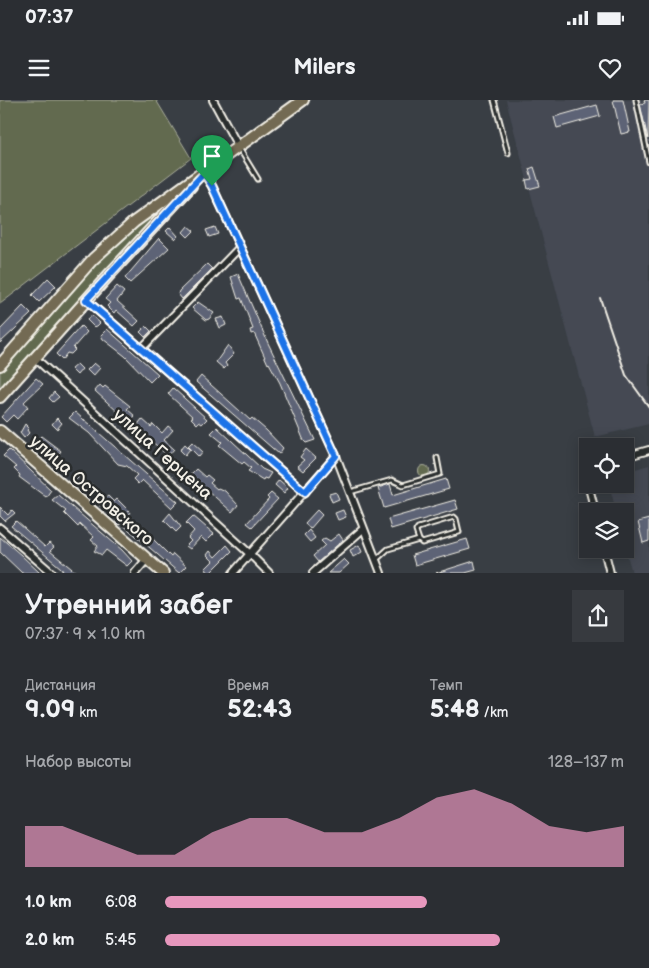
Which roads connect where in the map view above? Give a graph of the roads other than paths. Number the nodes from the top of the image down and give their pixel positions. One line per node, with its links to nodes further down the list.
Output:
1 (213, 100): 5 (street)
2 (494, 100): 6 (lane)
3 (636, 100): 7 (lane)
4 (299, 101): 5 (main road)
5 (239, 148): 8 (main road); 9 (lane)
6 (508, 153)
7 (649, 162)
8 (204, 173): 10 (street); 11 (main road); 14 (main road)
9 (258, 179)
10 (239, 248): 12 (street); 19 (street)
11 (86, 300): 12 (street); 13 (main road)
12 (142, 348): 21 (street)
13 (35, 358): 15 (main road); 26 (street, улица Герцена)
14 (0, 366)
15 (0, 397)
16 (0, 431): 28 (main road, улица Островского)
17 (649, 450): 18 (street)
18 (634, 454)
19 (336, 456): 21 (street); 22 (street)
20 (438, 458): 22 (lane)
21 (305, 492): 26 (street)
22 (350, 492): 24 (street)
23 (0, 528): 30 (street)
24 (363, 529): 29 (street); 35 (street)
25 (419, 540): 25 (lane); 29 (lane)
26 (250, 554): 33 (street); 34 (street, улица Герцена)
27 (606, 558): 37 (street)
28 (147, 559): 31 (street); 32 (main road, улица Островского)
29 (376, 560): 36 (street)
30 (52, 573)
31 (135, 573)
32 (163, 573)
33 (233, 573)
34 (269, 573)
35 (313, 573)
36 (381, 573)
37 (610, 573)

